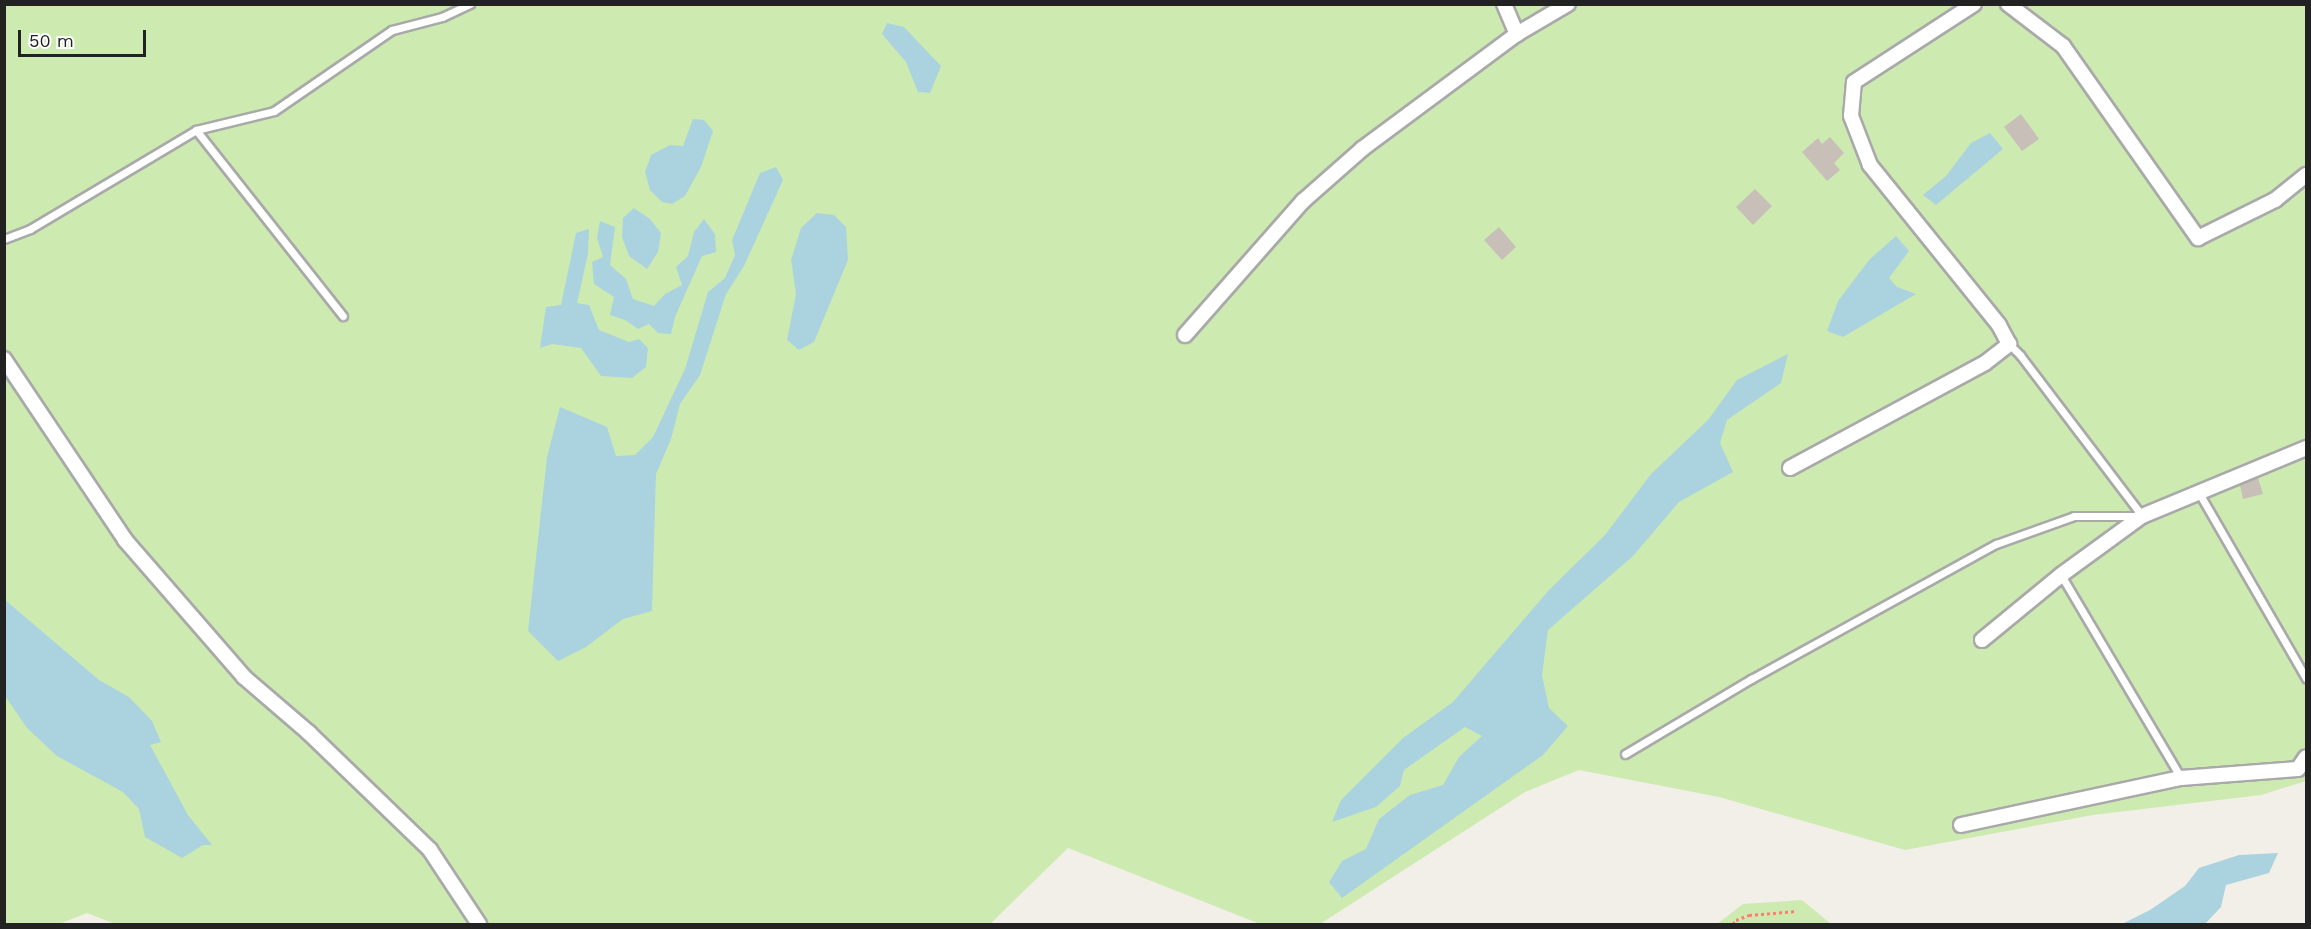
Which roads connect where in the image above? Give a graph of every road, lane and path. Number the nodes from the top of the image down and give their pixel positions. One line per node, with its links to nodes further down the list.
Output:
1 (470, 4): 7 (lane)
2 (1504, 4): 6 (street)
3 (1568, 4): 6 (street)
4 (1974, 4): 12 (street)
5 (2008, 4): 8 (street)
6 (1517, 34): 11 (street)
7 (196, 130): 9 (lane); 10 (lane)
8 (2307, 176)
9 (4, 239)
10 (343, 316)
11 (1185, 335)
12 (2008, 344): 15 (street); 17 (lane)
13 (4, 359): 26 (street)
14 (2307, 448): 16 (street)
15 (1790, 468)
16 (2199, 493): 17 (street); 20 (lane)
17 (2142, 516): 18 (street); 21 (lane)
18 (2061, 575): 19 (street); 23 (lane)
19 (1982, 640)
20 (2307, 678)
21 (1625, 754)
22 (2307, 757): 23 (street)
23 (2181, 778): 24 (street)
24 (1960, 825)
25 (1797, 911): 27 (path)
26 (479, 924)
27 (1733, 924)

